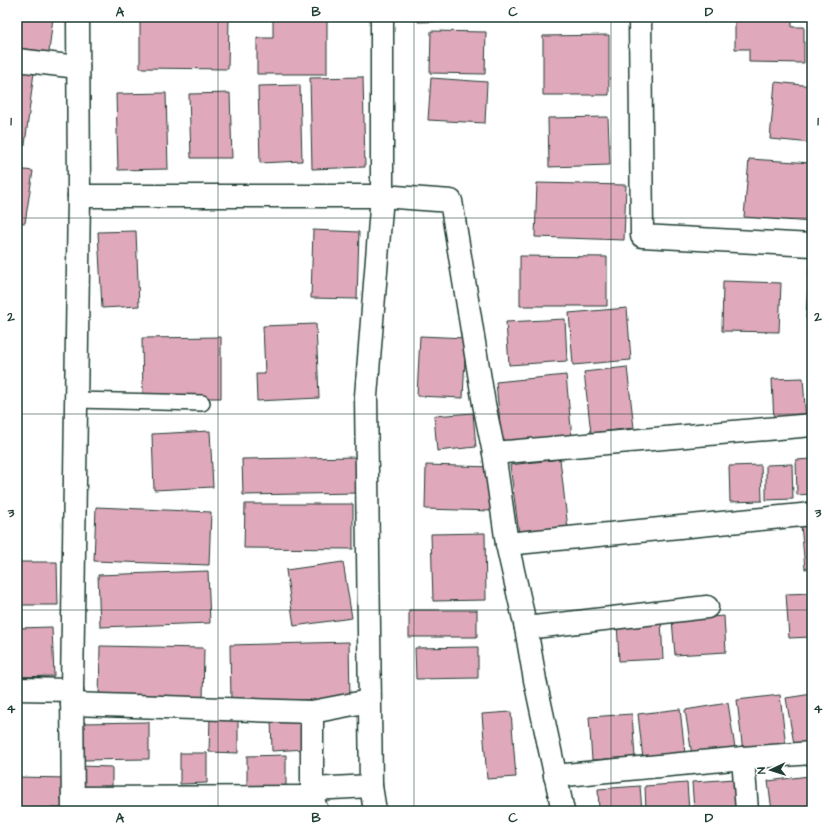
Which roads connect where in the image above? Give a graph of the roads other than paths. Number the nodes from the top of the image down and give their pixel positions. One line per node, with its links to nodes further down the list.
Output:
1 (78, 17): 5 (street)
2 (382, 17): 7 (street)
3 (640, 17): 8 (street)
4 (17, 60): 5 (street)
5 (78, 67): 6 (street)
6 (79, 196): 7 (street); 9 (street)
7 (382, 196): 12 (street); 19 (street)
8 (812, 245)
9 (76, 400): 10 (lane); 18 (street)
10 (202, 403)
11 (812, 425): 12 (street)
12 (494, 453): 14 (street)
13 (812, 514): 14 (street)
14 (507, 544): 16 (street)
15 (707, 607): 16 (street)
16 (526, 628): 23 (street)
17 (17, 689): 18 (street)
18 (72, 697): 20 (street); 26 (street)
19 (369, 701): 20 (street); 24 (street)
20 (312, 712): 25 (street)
21 (812, 753): 22 (street)
22 (743, 758): 23 (street); 29 (street)
23 (555, 776): 28 (street)
24 (371, 786): 25 (street); 27 (street)
25 (313, 802): 26 (street)
26 (73, 804)
27 (375, 811)
28 (563, 811)
29 (747, 811)

